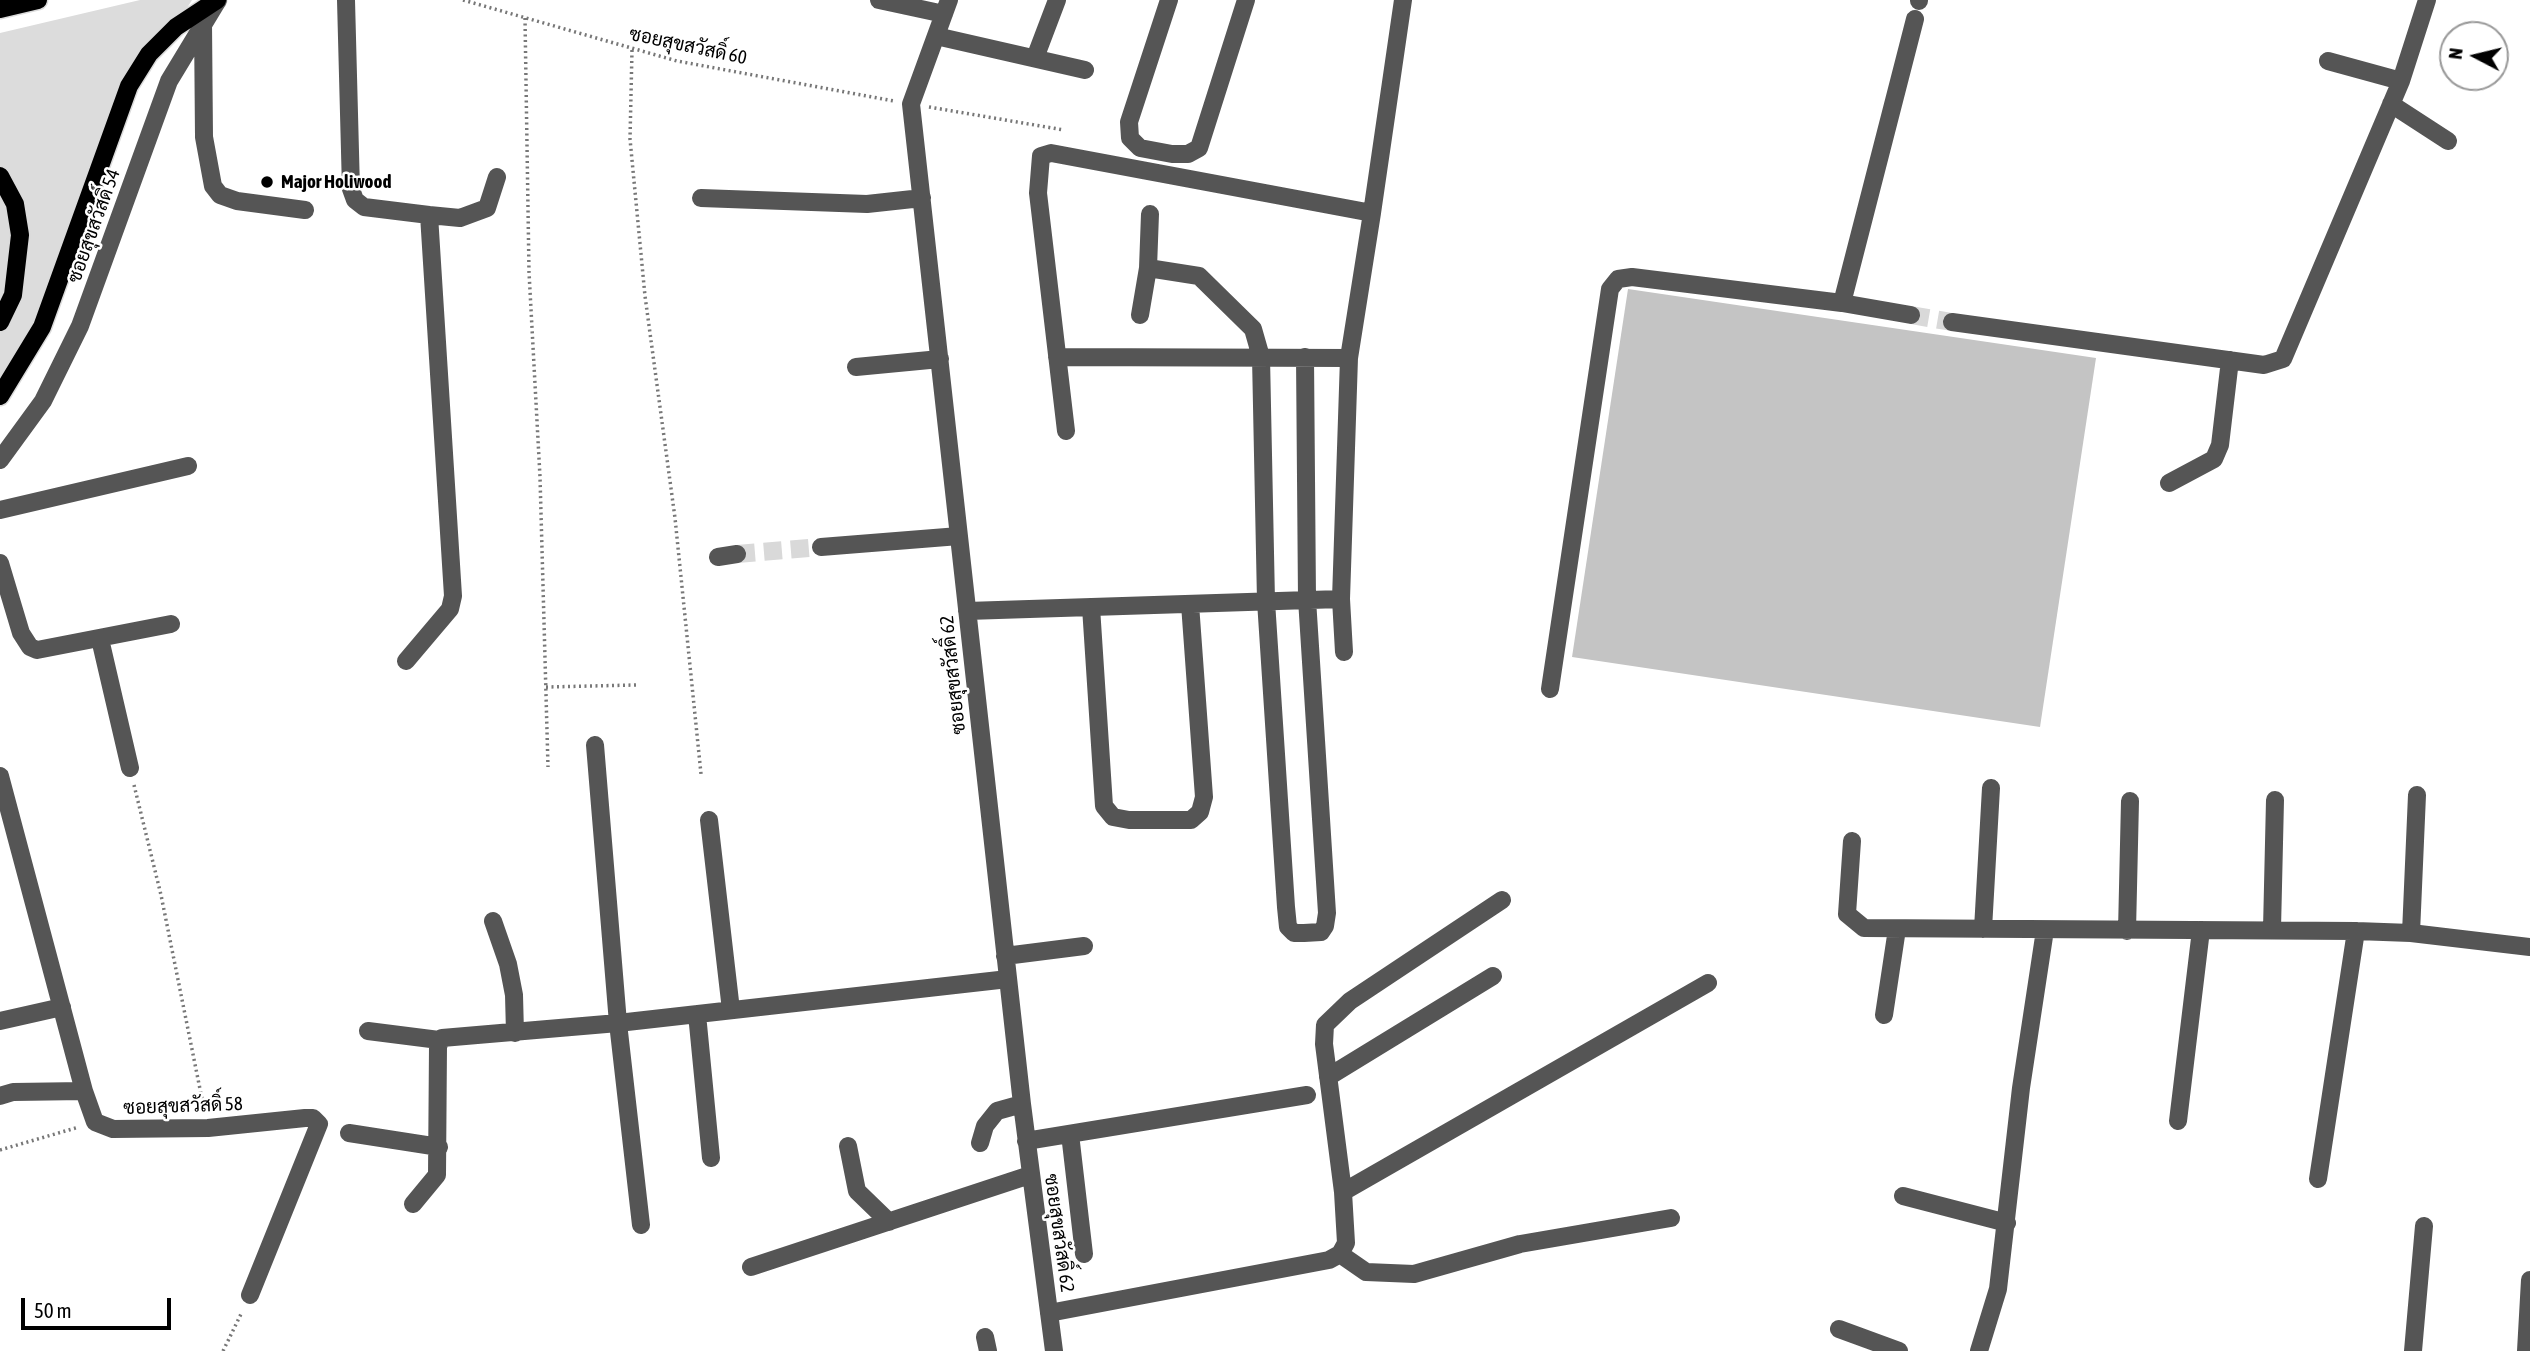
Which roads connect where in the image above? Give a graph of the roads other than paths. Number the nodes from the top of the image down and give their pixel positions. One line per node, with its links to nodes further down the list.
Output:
1 (38, 0): 11 (main road)
2 (217, 0): 13 (street, ซอยสุขสวัสดิ์ 54); 42 (main road)
3 (346, 0): 28 (street)
4 (879, 0): 10 (street)
5 (1057, 0): 15 (street)
6 (1169, 0): 7 (street)
7 (1246, 0)
8 (1403, 0): 26 (street)
9 (2427, 0): 18 (street)
10 (947, 7): 14 (street, ซอยสุขสวัสดิ์ 62)
11 (0, 9)
12 (1915, 19): 30 (street)
13 (203, 23): 25 (street); 44 (street, ซอยสุขสวัสดิ์ 54)
14 (936, 36): 15 (street); 24 (street, ซอยสุขสวัสดิ์ 62)
15 (1035, 58): 17 (street)
16 (2328, 61): 18 (street)
17 (1085, 70)
18 (2401, 80): 19 (street)
19 (2391, 104): 20 (street); 40 (street)
20 (2448, 141)
21 (0, 176): 33 (main road)
22 (497, 177): 28 (street)
23 (701, 198): 24 (street)
24 (922, 198): 39 (street, ซอยสุขสวัสดิ์ 62)
25 (306, 210)
26 (1372, 212): 35 (street); 38 (street)
27 (1150, 214): 29 (street)
28 (429, 215): 62 (street)
29 (1149, 268): 31 (street); 36 (street)
30 (1842, 303): 32 (street); 63 (street)
31 (1140, 315)
32 (1911, 315)
33 (0, 322)
34 (1952, 322): 40 (street)
35 (1057, 357): 36 (street); 43 (street)
36 (1261, 357): 37 (street); 55 (street)
37 (1305, 357): 38 (street); 53 (street)
38 (1349, 358): 54 (street)
39 (940, 359): 41 (street); 48 (street, ซอยสุขสวัสดิ์ 62)
40 (2230, 360): 46 (street)
41 (856, 367)
42 (0, 396)
43 (1066, 431)
44 (0, 460)
45 (188, 466): 47 (street)
46 (2169, 483)
47 (0, 510)
48 (959, 536): 49 (street); 58 (street, ซอยสุขสวัสดิ์ 62)
49 (821, 547)
50 (737, 554): 51 (street)
51 (718, 557)
52 (0, 562): 60 (street)
53 (1307, 599): 54 (street); 55 (street); 55 (street)
54 (1341, 599): 61 (street)
55 (1266, 601): 56 (street)
56 (1190, 604): 57 (street); 57 (street)
57 (1091, 607): 58 (street)
58 (967, 611): 85 (street, ซอยสุขสวัสดิ์ 62)
59 (172, 624): 60 (street)
60 (100, 639): 65 (street)
61 (1344, 652)
62 (406, 662)
63 (1550, 689)
64 (595, 745): 94 (street)
65 (130, 768)
66 (0, 776): 89 (street, ซอยสุขสวัสดิ์ 58)
67 (1992, 788): 76 (street)
68 (2417, 795): 82 (street)
69 (2274, 800): 78 (street)
70 (2130, 801): 80 (street)
71 (709, 820): 90 (street)
72 (1853, 841): 75 (street)
73 (1502, 900): 98 (street)
74 (493, 921): 96 (street)
75 (1897, 929): 76 (street); 92 (street)
76 (1983, 929): 77 (street)
77 (2045, 929): 80 (street); 118 (street)
78 (2272, 929): 79 (street); 81 (street)
79 (2201, 930): 80 (street); 103 (street)
80 (2127, 931)
81 (2356, 931): 82 (street); 112 (street)
82 (2411, 933): 84 (street)
83 (1084, 946): 85 (street)
84 (2530, 947)
85 (1005, 956): 87 (street, ซอยสุขสวัสดิ์ 62)
86 (1493, 976): 98 (street)
87 (1008, 979): 90 (street); 102 (street, ซอยสุขสวัสดิ์ 62)
88 (1708, 983): 113 (street)
89 (62, 1007): 93 (street); 99 (street, ซอยสุขสวัสดิ์ 58)
90 (731, 1010): 91 (street)
91 (697, 1014): 94 (street); 110 (street)
92 (1884, 1015)
93 (0, 1021)
94 (618, 1023): 96 (street); 119 (street)
95 (368, 1031): 97 (street)
96 (515, 1033): 97 (street)
97 (439, 1040): 109 (street)
98 (1328, 1077): 113 (street)
99 (84, 1091): 101 (street); 125 (street, ซอยสุขสวัสดิ์ 58)
100 (1307, 1095): 105 (street)
101 (0, 1096)
102 (1021, 1104): 106 (street, ซอยสุขสวัสดิ์ 62); 107 (street)
103 (2178, 1121)
104 (349, 1133): 109 (street)
105 (1070, 1134): 106 (street); 121 (street)
106 (1026, 1141): 111 (street, ซอยสุขสวัสดิ์ 62)
107 (980, 1143)
108 (848, 1146): 117 (street)
109 (439, 1147): 115 (street)
110 (711, 1158)
111 (1030, 1175): 117 (street); 126 (street, ซอยสุขสวัสดิ์ 62)
112 (2318, 1180)
113 (1343, 1192): 122 (street)
114 (1903, 1196): 118 (street)
115 (413, 1204)
116 (1671, 1218): 122 (street)
117 (889, 1222): 123 (street)
118 (2007, 1223): 130 (street)
119 (641, 1225)
120 (2424, 1226): 131 (street)
121 (1084, 1254)
122 (1340, 1254): 126 (street)
123 (751, 1267)
124 (2530, 1280): 132 (street)
125 (250, 1295)
126 (1048, 1313): 129 (street, ซอยสุขสวัสดิ์ 62)
127 (1839, 1329): 128 (street)
128 (1892, 1350)
129 (1054, 1351)
130 (1979, 1351)
131 (2413, 1351)
132 (2526, 1351)

